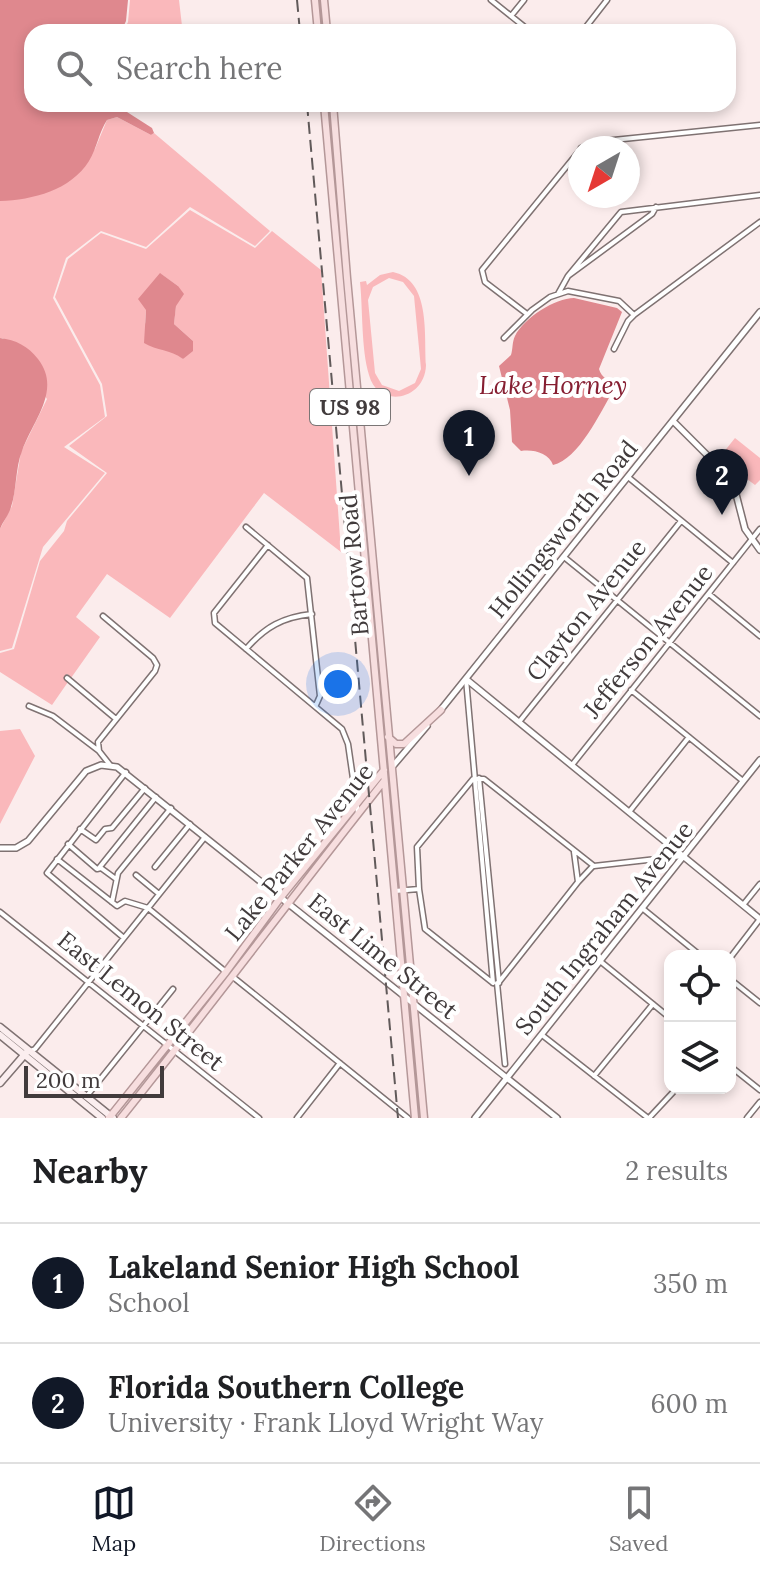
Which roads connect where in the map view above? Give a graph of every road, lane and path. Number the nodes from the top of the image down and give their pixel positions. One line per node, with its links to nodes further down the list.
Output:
1 (315, 0): 7 (main road)
2 (324, 0): 8 (main road)
3 (491, 0): 6 (street)
4 (524, 0): 6 (street)
5 (607, 0): 10 (street)
6 (511, 16): 9 (street)
7 (317, 24)
8 (326, 24)
9 (521, 24)
10 (588, 24)
11 (325, 112): 27 (main road, Bartow Road / US 98)
12 (334, 112): 27 (main road, Bartow Road / US 98)
13 (760, 125): 14 (street)
14 (640, 137)
15 (568, 165): 22 (street)
16 (760, 195): 17 (street)
17 (656, 207): 19 (street); 19 (street)
18 (760, 222): 23 (street)
19 (568, 276): 20 (street)
20 (558, 294): 22 (street); 23 (street)
21 (760, 312): 26 (street, Hollingsworth Road)
22 (527, 314): 24 (street)
23 (634, 315): 25 (street)
24 (504, 338)
25 (614, 349)
26 (673, 421): 28 (street, Hollingsworth Road); 32 (street)
27 (358, 454): 53 (main road, Bartow Road / US 98); 60 (main road, Bartow Road / US 98)
28 (628, 477): 29 (street); 35 (street, Hollingsworth Road)
29 (681, 521): 36 (street); 38 (street, Clayton Avenue)
30 (246, 527): 33 (street)
31 (760, 529): 32 (street, Jefferson Avenue)
32 (752, 539): 34 (street); 36 (street, Jefferson Avenue)
33 (268, 545): 39 (street); 43 (street)
34 (760, 550)
35 (564, 557): 38 (street); 45 (street, Hollingsworth Road)
36 (733, 563): 37 (street, Jefferson Avenue)
37 (708, 594): 41 (street); 42 (street, Jefferson Avenue)
38 (617, 600): 42 (street); 52 (street, Clayton Avenue)
39 (312, 614): 43 (street); 47 (street)
40 (103, 616): 51 (street)
41 (760, 636)
42 (670, 642): 46 (street, Jefferson Avenue); 50 (street)
43 (246, 649): 47 (street)
44 (67, 678): 51 (street)
45 (466, 679): 49 (street, Hollingsworth Road); 52 (street); 62 (street)
46 (631, 690): 54 (street); 58 (street, Jefferson Avenue)
47 (316, 705): 67 (street)
48 (29, 706): 55 (street)
49 (441, 710): 53 (main road); 59 (street, Hollingsworth Road)
50 (760, 716)
51 (116, 719): 55 (street)
52 (519, 722): 58 (street)
53 (388, 737): 59 (main road, Bartow Road / US 98)
54 (689, 737): 64 (street); 69 (street)
55 (99, 751): 57 (street)
56 (760, 760): 64 (street, South Ingraham Avenue)
57 (110, 765): 61 (street, East Lime Street); 75 (street)
58 (572, 765): 69 (street)
59 (391, 768): 60 (main road, Lake Parker Avenue); 63 (main road, Lake Parker Avenue); 87 (main road, Bartow Road / US 98)
60 (383, 771): 63 (main road, Bartow Road / US 98); 67 (main road, Lake Parker Avenue)
61 (126, 772): 65 (street, East Lime Street); 72 (street)
62 (475, 777): 76 (street); 86 (street); 105 (street)
63 (385, 780): 70 (main road, Lake Parker Avenue); 88 (main road, Bartow Road / US 98)
64 (743, 781): 77 (street, South Ingraham Avenue)
65 (145, 788): 66 (street, East Lime Street); 72 (street)
66 (156, 797): 68 (street, East Lime Street); 81 (street)
67 (356, 803): 70 (street); 90 (main road, Lake Parker Avenue)
68 (171, 808): 71 (street, East Lime Street); 83 (street)
69 (629, 812): 77 (street)
70 (358, 813): 92 (main road, Lake Parker Avenue)
71 (190, 824): 73 (street, East Lime Street); 80 (street)
72 (80, 829): 74 (street)
73 (205, 837): 89 (street); 90 (street, East Lime Street)
74 (68, 844): 78 (street); 81 (street)
75 (0, 848)
76 (574, 852): 79 (street); 84 (street)
77 (683, 856): 79 (street); 93 (street); 95 (street, South Ingraham Avenue)
78 (57, 859): 91 (street); 98 (street)
79 (594, 866): 84 (street)
80 (155, 867)
81 (99, 868): 83 (street)
82 (136, 875): 89 (street)
83 (116, 879): 91 (street)
84 (578, 882): 105 (street)
85 (760, 884): 93 (street)
86 (419, 889): 87 (street); 105 (street)
87 (404, 890): 88 (street); 111 (main road, Bartow Road / US 98)
88 (395, 891): 108 (main road, Bartow Road / US 98)
89 (159, 894): 94 (street)
90 (281, 897): 92 (street, East Lime Street); 102 (main road, Lake Parker Avenue)
91 (112, 902): 94 (street)
92 (288, 903): 103 (main road, Lake Parker Avenue); 108 (street, East Lime Street)
93 (743, 905): 97 (street)
94 (148, 908): 98 (street); 102 (street)
95 (642, 908): 99 (street); 101 (street, South Ingraham Avenue)
96 (0, 912): 104 (street, East Lemon Street)
97 (760, 919): 100 (street)
98 (124, 938): 104 (street)
99 (694, 950)
100 (736, 950)
101 (600, 961): 110 (street); 116 (street, South Ingraham Avenue)
102 (226, 972): 103 (street); 117 (main road, Lake Parker Avenue)
103 (233, 978): 118 (main road, Lake Parker Avenue); 120 (street)
104 (88, 982): 113 (street, East Lemon Street); 119 (street)
105 (496, 983): 121 (street)
106 (736, 984): 109 (street)
107 (173, 989): 113 (street)
108 (405, 996): 111 (street, East Lime Street); 136 (main road, Bartow Road / US 98)
109 (760, 1003)
110 (653, 1004): 112 (street); 123 (street)
111 (415, 1005): 124 (street, East Lime Street); 137 (main road, Bartow Road / US 98)
112 (664, 1013)
113 (143, 1026): 117 (street, East Lemon Street); 128 (street)
114 (0, 1027): 119 (main road)
115 (0, 1035): 119 (main road)
116 (542, 1035): 123 (street); 124 (street, South Ingraham Avenue)
117 (167, 1045): 118 (street, East Lemon Street); 130 (main road, Lake Parker Avenue)
118 (175, 1051): 132 (main road, Lake Parker Avenue); 133 (street, East Lemon Street)
119 (26, 1053): 125 (main road); 128 (main road); 131 (main road)
120 (340, 1063): 134 (street); 135 (street)
121 (505, 1064)
122 (736, 1071): 126 (street)
123 (594, 1076): 140 (street)
124 (507, 1078): 138 (street, South Ingraham Avenue); 139 (street, East Lime Street)
125 (0, 1083)
126 (760, 1090)
127 (671, 1094): 140 (street)
128 (86, 1097): 130 (main road)
129 (760, 1102): 141 (street)
130 (111, 1117)
131 (102, 1118)
132 (121, 1118)
133 (259, 1118)
134 (297, 1118)
135 (408, 1118)
136 (415, 1118)
137 (424, 1118)
138 (475, 1118)
139 (557, 1118)
140 (648, 1118)
141 (747, 1118)

